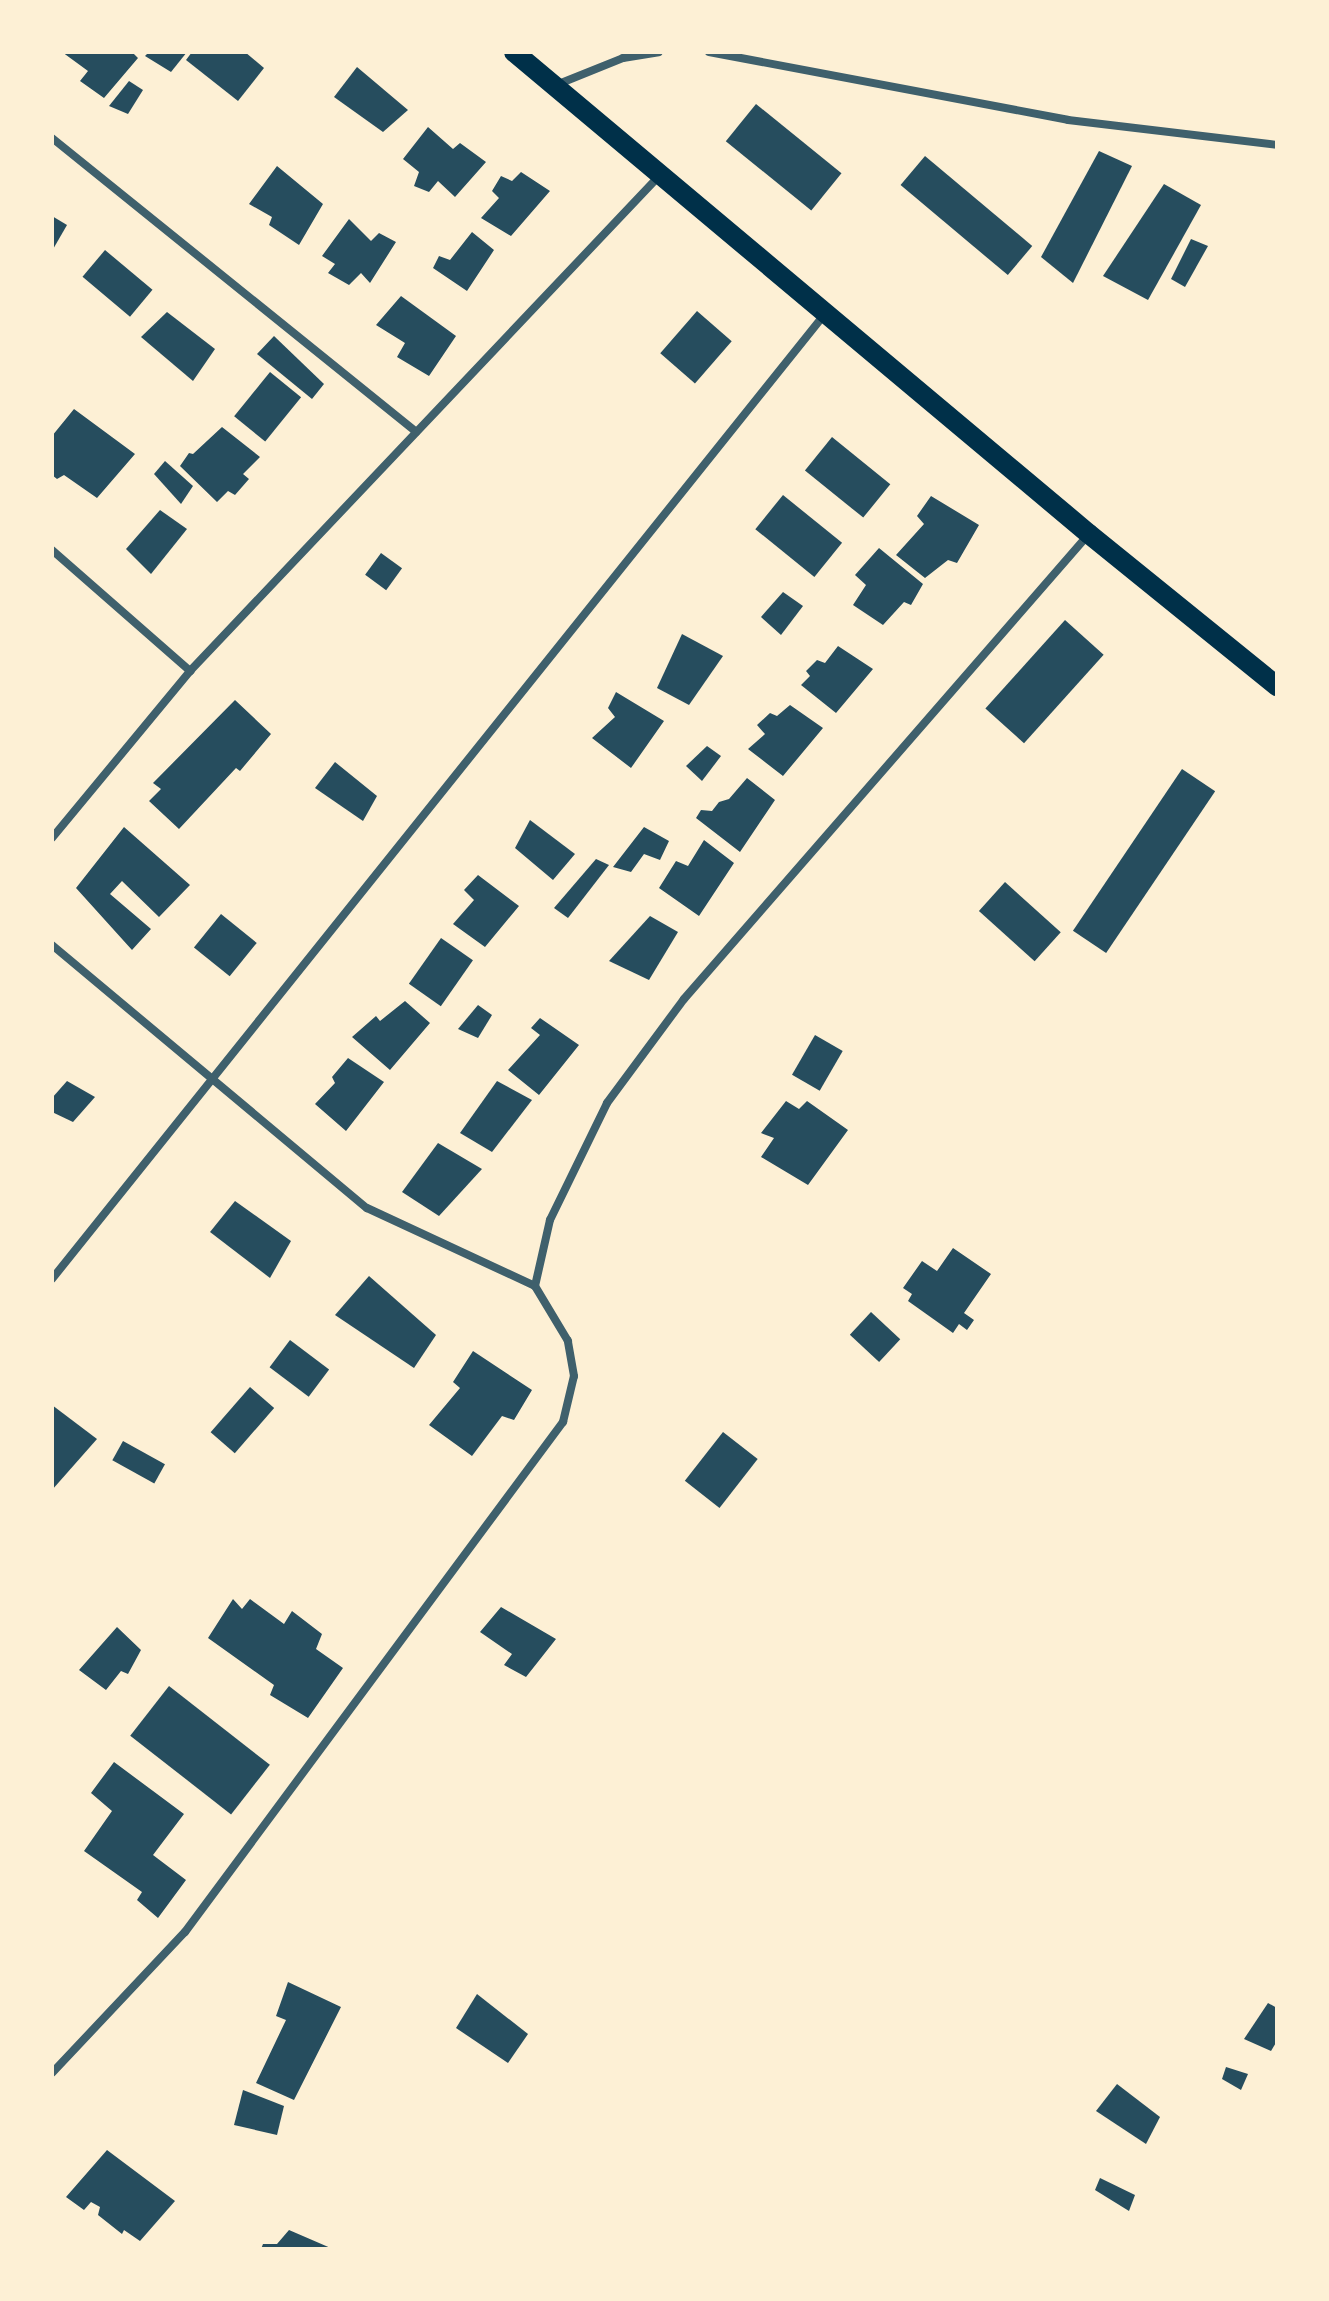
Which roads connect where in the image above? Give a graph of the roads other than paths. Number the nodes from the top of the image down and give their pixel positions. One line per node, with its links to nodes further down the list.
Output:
1 (514, 52): 4 (main road)
2 (659, 52): 4 (street)
3 (709, 52): 6 (street)
4 (555, 85): 7 (main road)
5 (52, 138): 9 (street)
6 (1277, 145)
7 (661, 174): 8 (main road); 9 (street)
8 (827, 311): 10 (main road); 16 (street)
9 (416, 432): 12 (street)
10 (1089, 534): 13 (main road); 18 (street)
11 (52, 550): 12 (street)
12 (190, 671): 14 (street)
13 (1277, 686)
14 (52, 838)
15 (52, 945): 16 (street)
16 (213, 1076): 17 (street); 18 (street)
17 (52, 1279)
18 (535, 1286): 19 (street)
19 (52, 2073)

